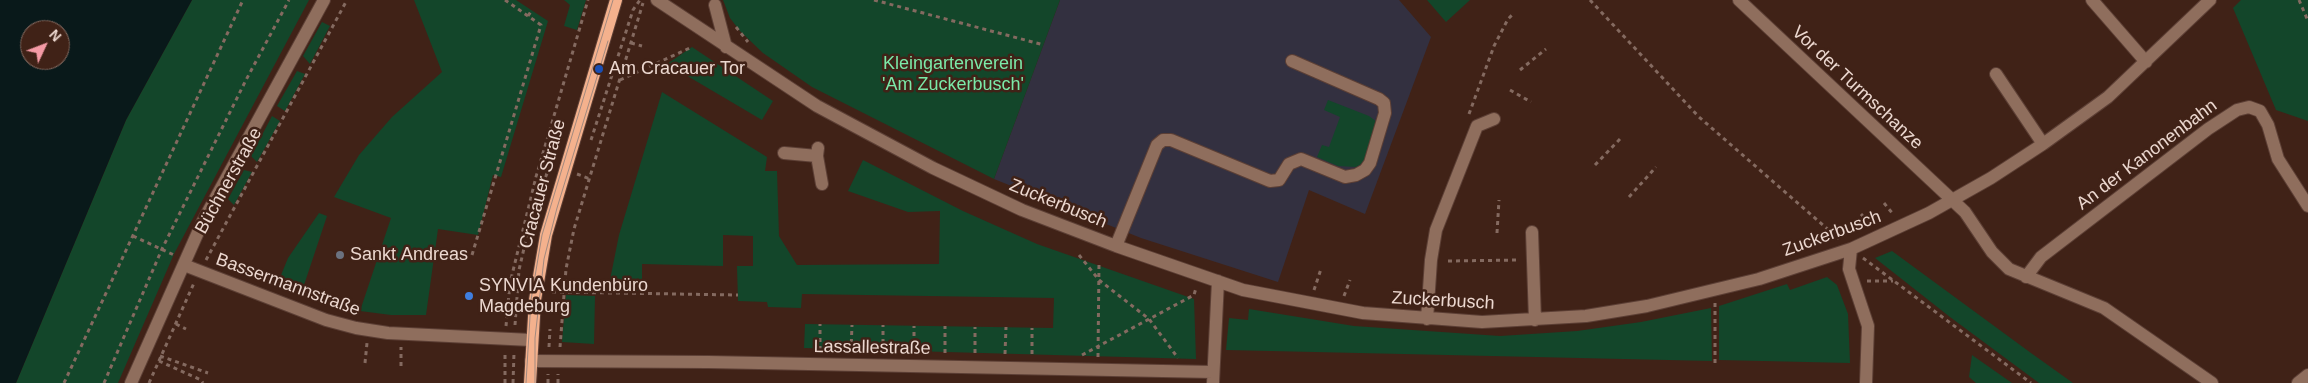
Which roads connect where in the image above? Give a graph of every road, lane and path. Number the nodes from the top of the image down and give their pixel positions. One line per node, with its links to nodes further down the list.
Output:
1 (243, 0): 55 (path)
2 (289, 0): 57 (path)
3 (324, 0): 64 (street, Büchnerstraße)
4 (347, 0): 66 (path, Büchnerstraße)
5 (505, 0): 19 (path)
6 (588, 0): 93 (path, Cracauer Straße)
7 (616, 0): 94 (main road, Cracauer Straße)
8 (642, 0): 21 (path, Cracauer Straße); 38 (path, Cracauer Straße)
9 (657, 0): 24 (street, Zuckerbusch)
10 (874, 0): 22 (path)
11 (1590, 0): 58 (path)
12 (1739, 0): 47 (street, Vor der Turmschanze)
13 (2092, 0): 28 (street)
14 (2210, 0): 28 (street, Zuckerbusch)
15 (2299, 0): 20 (path)
16 (715, 5): 24 (street)
17 (532, 10): 19 (path)
18 (1512, 15): 35 (path)
19 (528, 16): 59 (path)
20 (2308, 21)
21 (631, 43): 23 (path); 31 (path, Cracauer Straße)
22 (1044, 45)
23 (642, 46)
24 (726, 46): 56 (street, Zuckerbusch)
25 (692, 47): 31 (path)
26 (1546, 49): 29 (path)
27 (1292, 61): 56 (street)
28 (2146, 62): 37 (street, Zuckerbusch)
29 (1520, 70)
30 (1996, 74): 37 (street)
31 (619, 80): 74 (path, Cracauer Straße)
32 (1510, 90): 33 (path)
33 (1531, 102)
34 (1494, 119): 81 (street)
35 (1466, 122)
36 (1620, 139): 40 (path)
37 (2043, 144): 47 (street, Zuckerbusch)
38 (589, 148)
39 (784, 153): 44 (street)
40 (1595, 165)
41 (583, 166): 43 (path, Cracauer Straße)
42 (1656, 168): 45 (path)
43 (578, 184)
44 (822, 184)
45 (1629, 197)
46 (1499, 200): 54 (path)
47 (1952, 200): 58 (street, Zuckerbusch); 67 (street)
48 (1884, 203): 51 (path)
49 (2308, 206): 67 (street, An der Kanonenbahn)
50 (1861, 214): 52 (path)
51 (1896, 216)
52 (1872, 226)
53 (1532, 232): 61 (street)
54 (1497, 233)
55 (132, 236): 57 (path); 117 (path)
56 (1116, 246): 71 (street, Zuckerbusch)
57 (162, 249): 118 (path)
58 (1851, 249): 70 (path); 82 (street, Zuckerbusch); 125 (street)
59 (472, 255)
60 (1079, 255): 68 (path)
61 (1534, 260): 62 (path); 82 (street)
62 (1448, 261)
63 (1100, 263): 68 (path)
64 (184, 265): 66 (street, Bassermannstraße); 99 (street, Büchnerstraße)
65 (1321, 269): 78 (path)
66 (200, 272): 92 (street, Bassermannstraße); 106 (path, Büchnerstraße)
67 (2026, 277): 127 (street)
68 (1099, 280): 80 (path); 95 (path)
69 (1866, 281): 70 (path)
70 (1894, 281): 126 (path)
71 (1218, 282): 78 (street, Zuckerbusch); 116 (street)
72 (553, 283): 73 (path)
73 (552, 292): 74 (path); 77 (path)
74 (564, 292): 75 (path); 111 (path, Cracauer Straße)
75 (738, 295)
76 (1194, 295): 80 (path)
77 (551, 301)
78 (1309, 303): 81 (street, Zuckerbusch)
79 (1714, 304): 113 (path)
80 (1149, 319): 95 (path); 110 (path)
81 (1427, 319): 82 (street, Zuckerbusch)
82 (1536, 320)
83 (820, 324): 96 (path)
84 (852, 325): 97 (path)
85 (883, 325): 98 (path)
86 (914, 326): 100 (path)
87 (945, 326): 101 (path)
88 (975, 327): 102 (path)
89 (1006, 327): 103 (path)
90 (550, 328): 111 (path, Cracauer Straße)
91 (1032, 328): 104 (path)
92 (369, 331): 93 (street, Bassermannstraße); 112 (path)
93 (505, 339): 94 (street, Bassermannstraße); 122 (path, Cracauer Straße)
94 (532, 340): 109 (main road, Cracauer Straße)
95 (1098, 346): 105 (path); 107 (path)
96 (820, 350)
97 (851, 351)
98 (882, 351)
99 (145, 352): 106 (path); 108 (path); 119 (street, Büchnerstraße)
100 (914, 352)
101 (945, 353)
102 (975, 353)
103 (1005, 354)
104 (1032, 354)
105 (1082, 355)
106 (162, 356): 108 (path, Büchnerstraße); 114 (path)
107 (1098, 356)
108 (160, 361): 120 (path, Büchnerstraße); 121 (path)
109 (531, 361): 111 (street, Lassallestraße); 123 (main road, Cracauer Straße)
110 (1180, 361)
111 (553, 362): 116 (street, Lassallestraße); 124 (path, Cracauer Straße)
112 (365, 363)
113 (1715, 365)
114 (208, 373)
115 (2308, 375): 128 (street)
116 (1213, 378)
117 (64, 383)
118 (104, 383)
119 (131, 383)
120 (150, 383)
121 (203, 383)
122 (505, 383)
123 (530, 383)
124 (558, 383)
125 (1866, 383)
126 (2031, 383)
127 (2212, 383)
128 (2298, 383)

